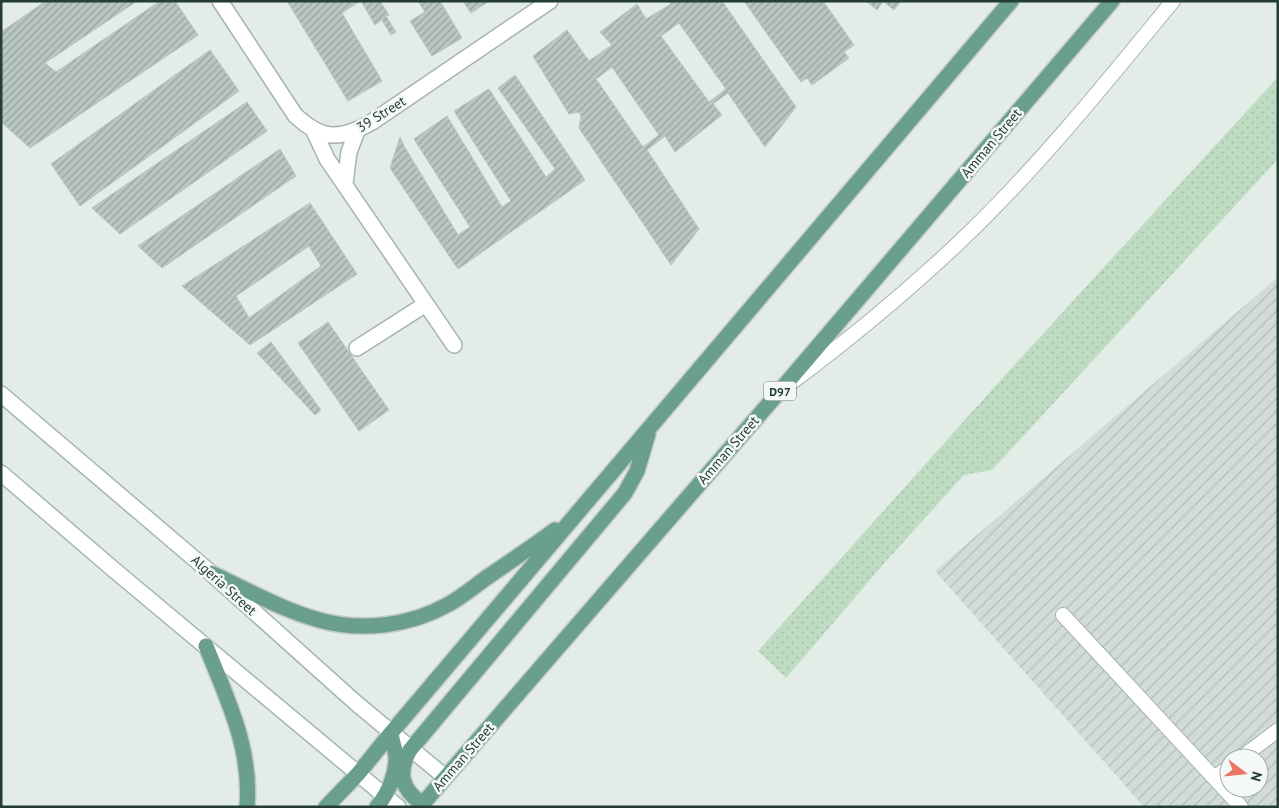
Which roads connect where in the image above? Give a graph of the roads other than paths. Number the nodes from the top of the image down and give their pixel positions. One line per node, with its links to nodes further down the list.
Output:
1 (220, 1): 6 (main road, 39 Street)
2 (550, 1): 7 (main road, 39 Street)
3 (1011, 1): 14 (main road)
4 (1112, 1): 12 (main road, Amman Street / D97)
5 (1173, 1): 12 (lane)
6 (313, 129): 7 (main road, 39 Street); 8 (main road)
7 (357, 131): 8 (main road)
8 (345, 183): 9 (main road)
9 (426, 304): 10 (main road); 11 (main road)
10 (454, 345)
11 (357, 348)
12 (779, 392): 26 (main road, Amman Street / D97)
13 (1, 394): 17 (main road, Algeria Street)
14 (650, 428): 16 (main road); 23 (main road)
15 (1, 472): 19 (main road)
16 (573, 518): 17 (main road); 21 (main road)
17 (211, 573): 21 (main road, Algeria Street)
18 (1064, 615): 27 (lane)
19 (206, 646): 24 (main road); 30 (main road)
20 (1278, 730): 22 (lane)
21 (391, 733): 23 (main road, Algeria Street); 24 (main road); 28 (main road)
22 (1254, 748)
23 (410, 750): 26 (main road, Algeria Street); 29 (main road)
24 (358, 774): 28 (main road); 31 (main road)
25 (1219, 774): 27 (lane)
26 (445, 777): 29 (main road, Amman Street / D97)
27 (1214, 778): 33 (lane)
28 (381, 802): 32 (main road)
29 (421, 805)
30 (247, 807)
31 (326, 807)
32 (398, 807)
33 (1240, 807)

